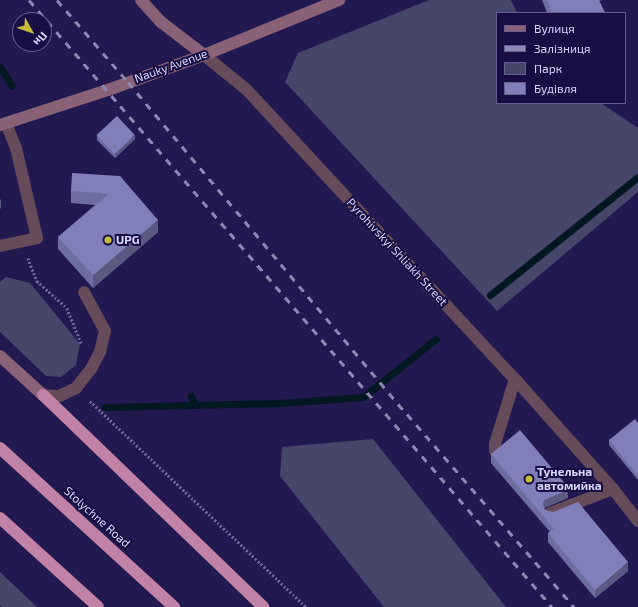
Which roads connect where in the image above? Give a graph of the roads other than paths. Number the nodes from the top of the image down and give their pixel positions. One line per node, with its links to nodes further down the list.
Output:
1 (141, 0): 3 (main road, Pyrohivskyi Shliakh Street)
2 (339, 0): 3 (main road, Nauky Avenue)
3 (204, 55): 4 (main road, Nauky Avenue); 8 (street, Pyrohivskyi Shliakh Street)
4 (3, 124): 5 (street)
5 (0, 246)
6 (84, 292): 9 (street)
7 (0, 356): 9 (main road)
8 (515, 379): 11 (street); 12 (street, Pyrohivskyi Shliakh Street)
9 (43, 395): 18 (highway)
10 (0, 448): 17 (highway, Stolychne Road)
11 (495, 451)
12 (613, 489): 13 (street); 15 (street, Pyrohivskyi Shliakh Street)
13 (550, 513)
14 (0, 518): 16 (highway)
15 (638, 521)
16 (98, 607)
17 (174, 607)
18 (263, 607)

